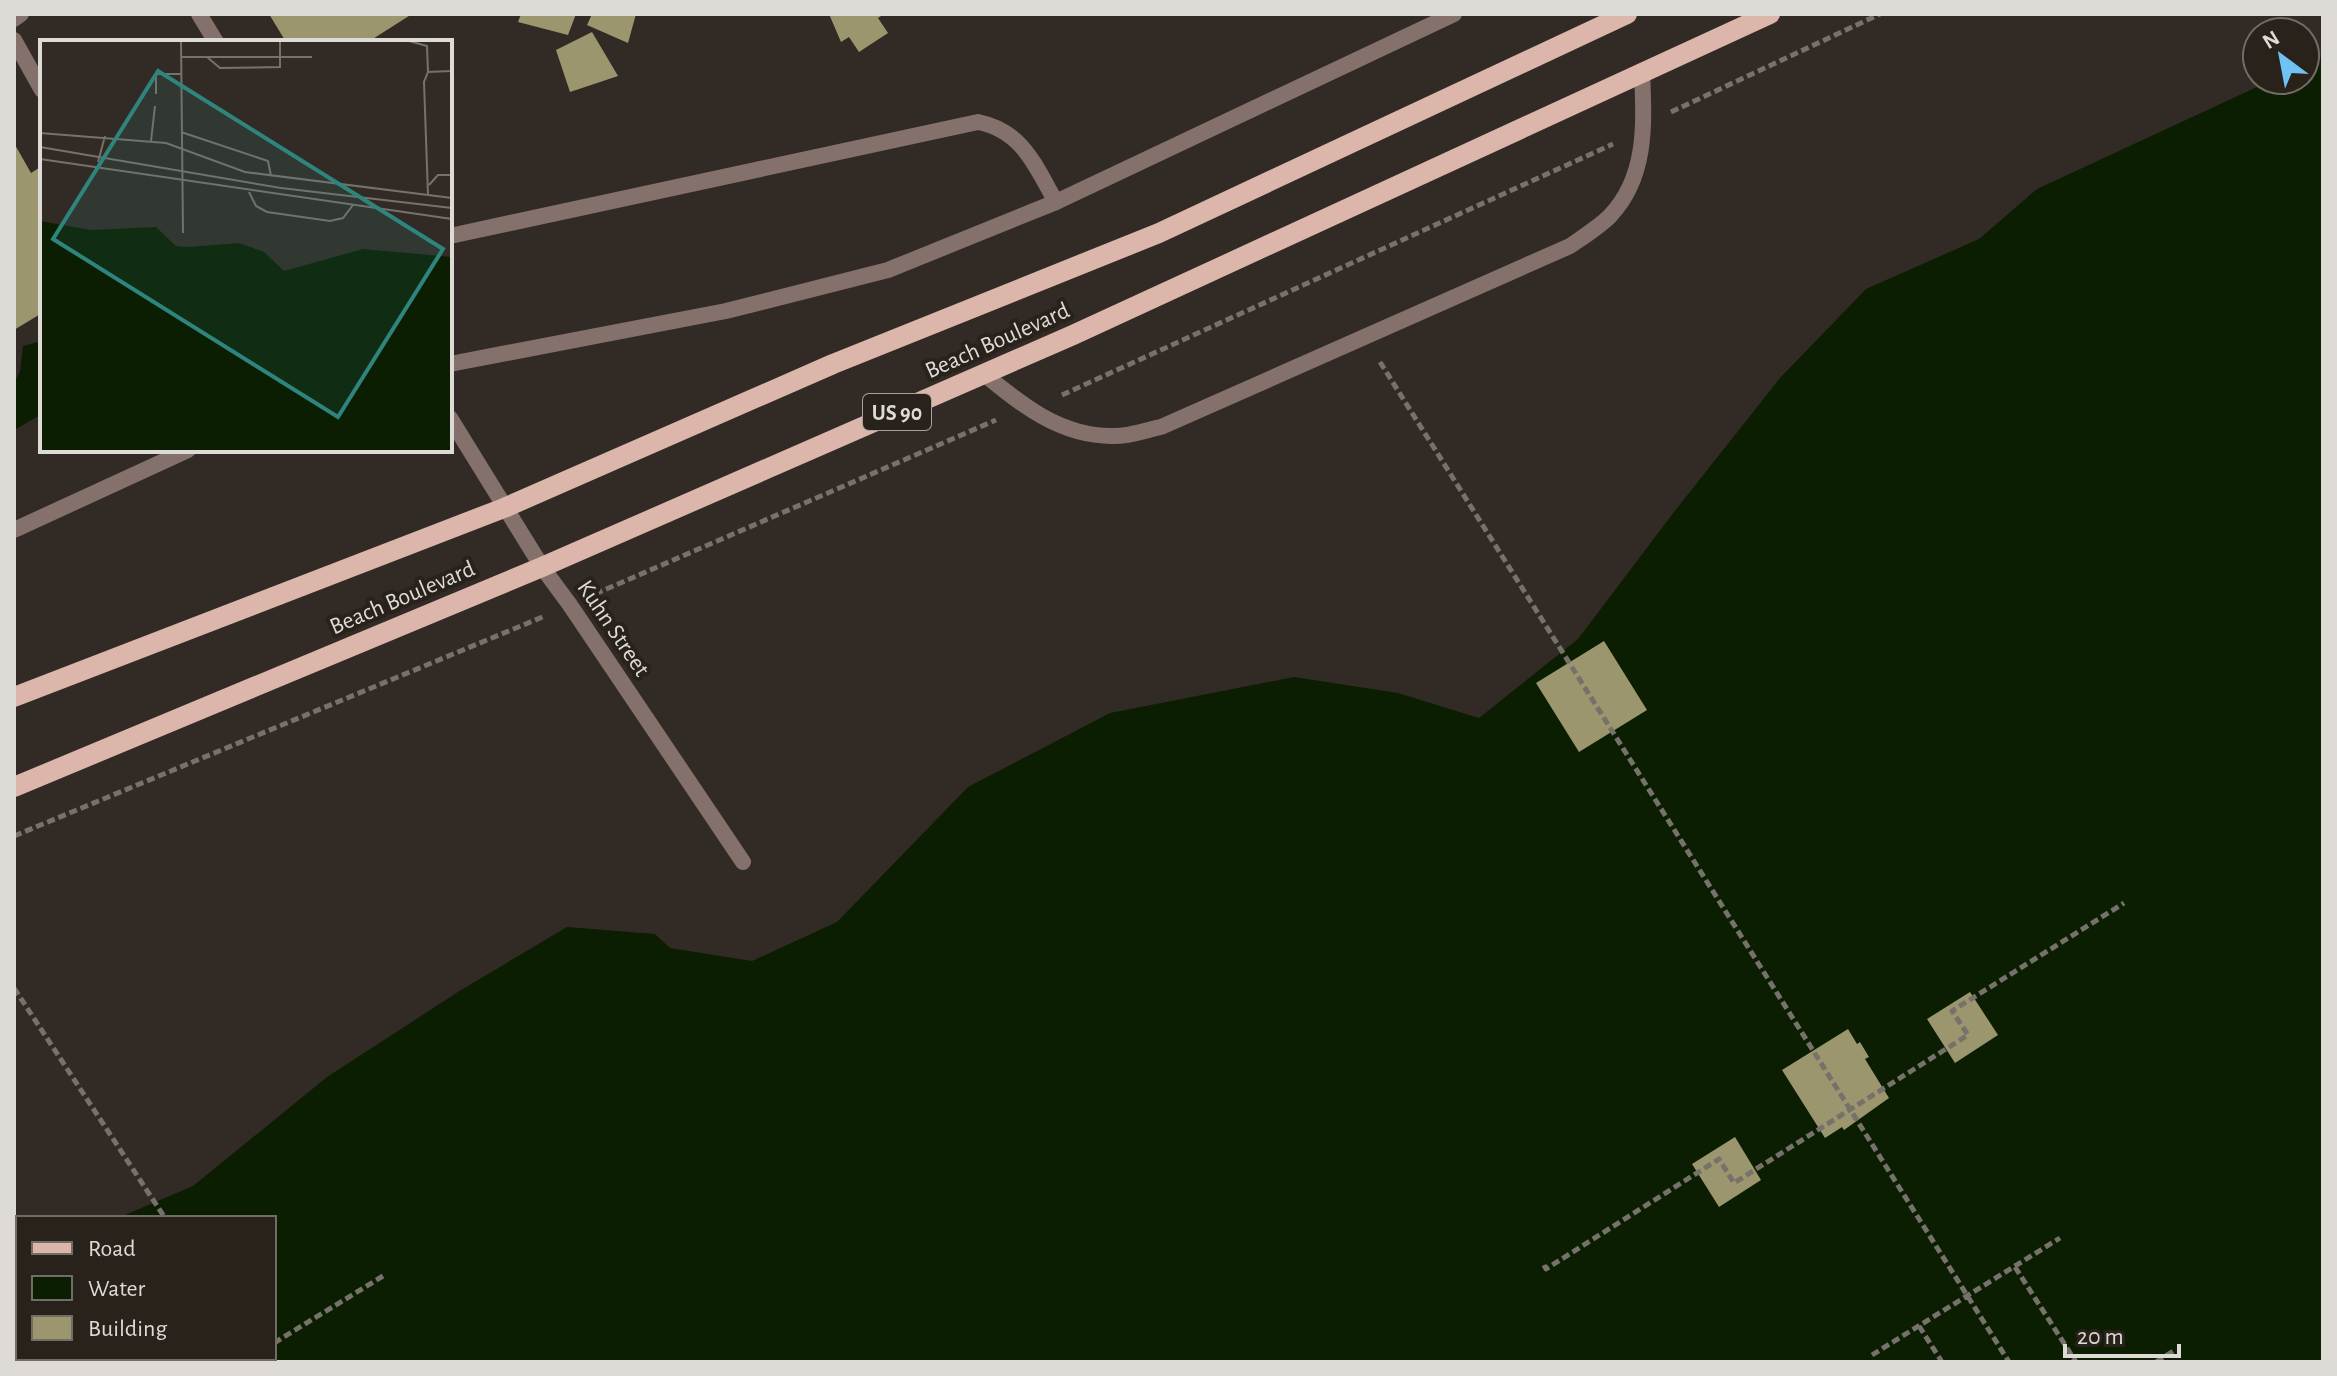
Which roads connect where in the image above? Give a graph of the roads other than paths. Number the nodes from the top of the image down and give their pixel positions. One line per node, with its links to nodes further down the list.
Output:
1 (21, 14): 6 (street)
2 (199, 14): 8 (street)
3 (1454, 14): 11 (street)
4 (1627, 14): 17 (main road, Beach Boulevard)
5 (1770, 14): 9 (main road, Beach Boulevard / US 90)
6 (14, 19)
7 (14, 40): 10 (street)
8 (215, 40)
9 (1642, 71): 14 (main road, Beach Boulevard / US 90); 14 (street)
10 (40, 86)
11 (1056, 202): 12 (street); 13 (street)
12 (452, 236)
13 (452, 364)
14 (984, 374): 19 (main road, Beach Boulevard / US 90)
15 (452, 421): 17 (street, Kuhn Street)
16 (184, 452): 18 (street)
17 (504, 508): 19 (street, Kuhn Street); 20 (main road, Beach Boulevard)
18 (14, 530)
19 (542, 567): 21 (main road, Beach Boulevard / US 90); 22 (street, Kuhn Street)
20 (14, 697)
21 (14, 787)
22 (743, 862)

